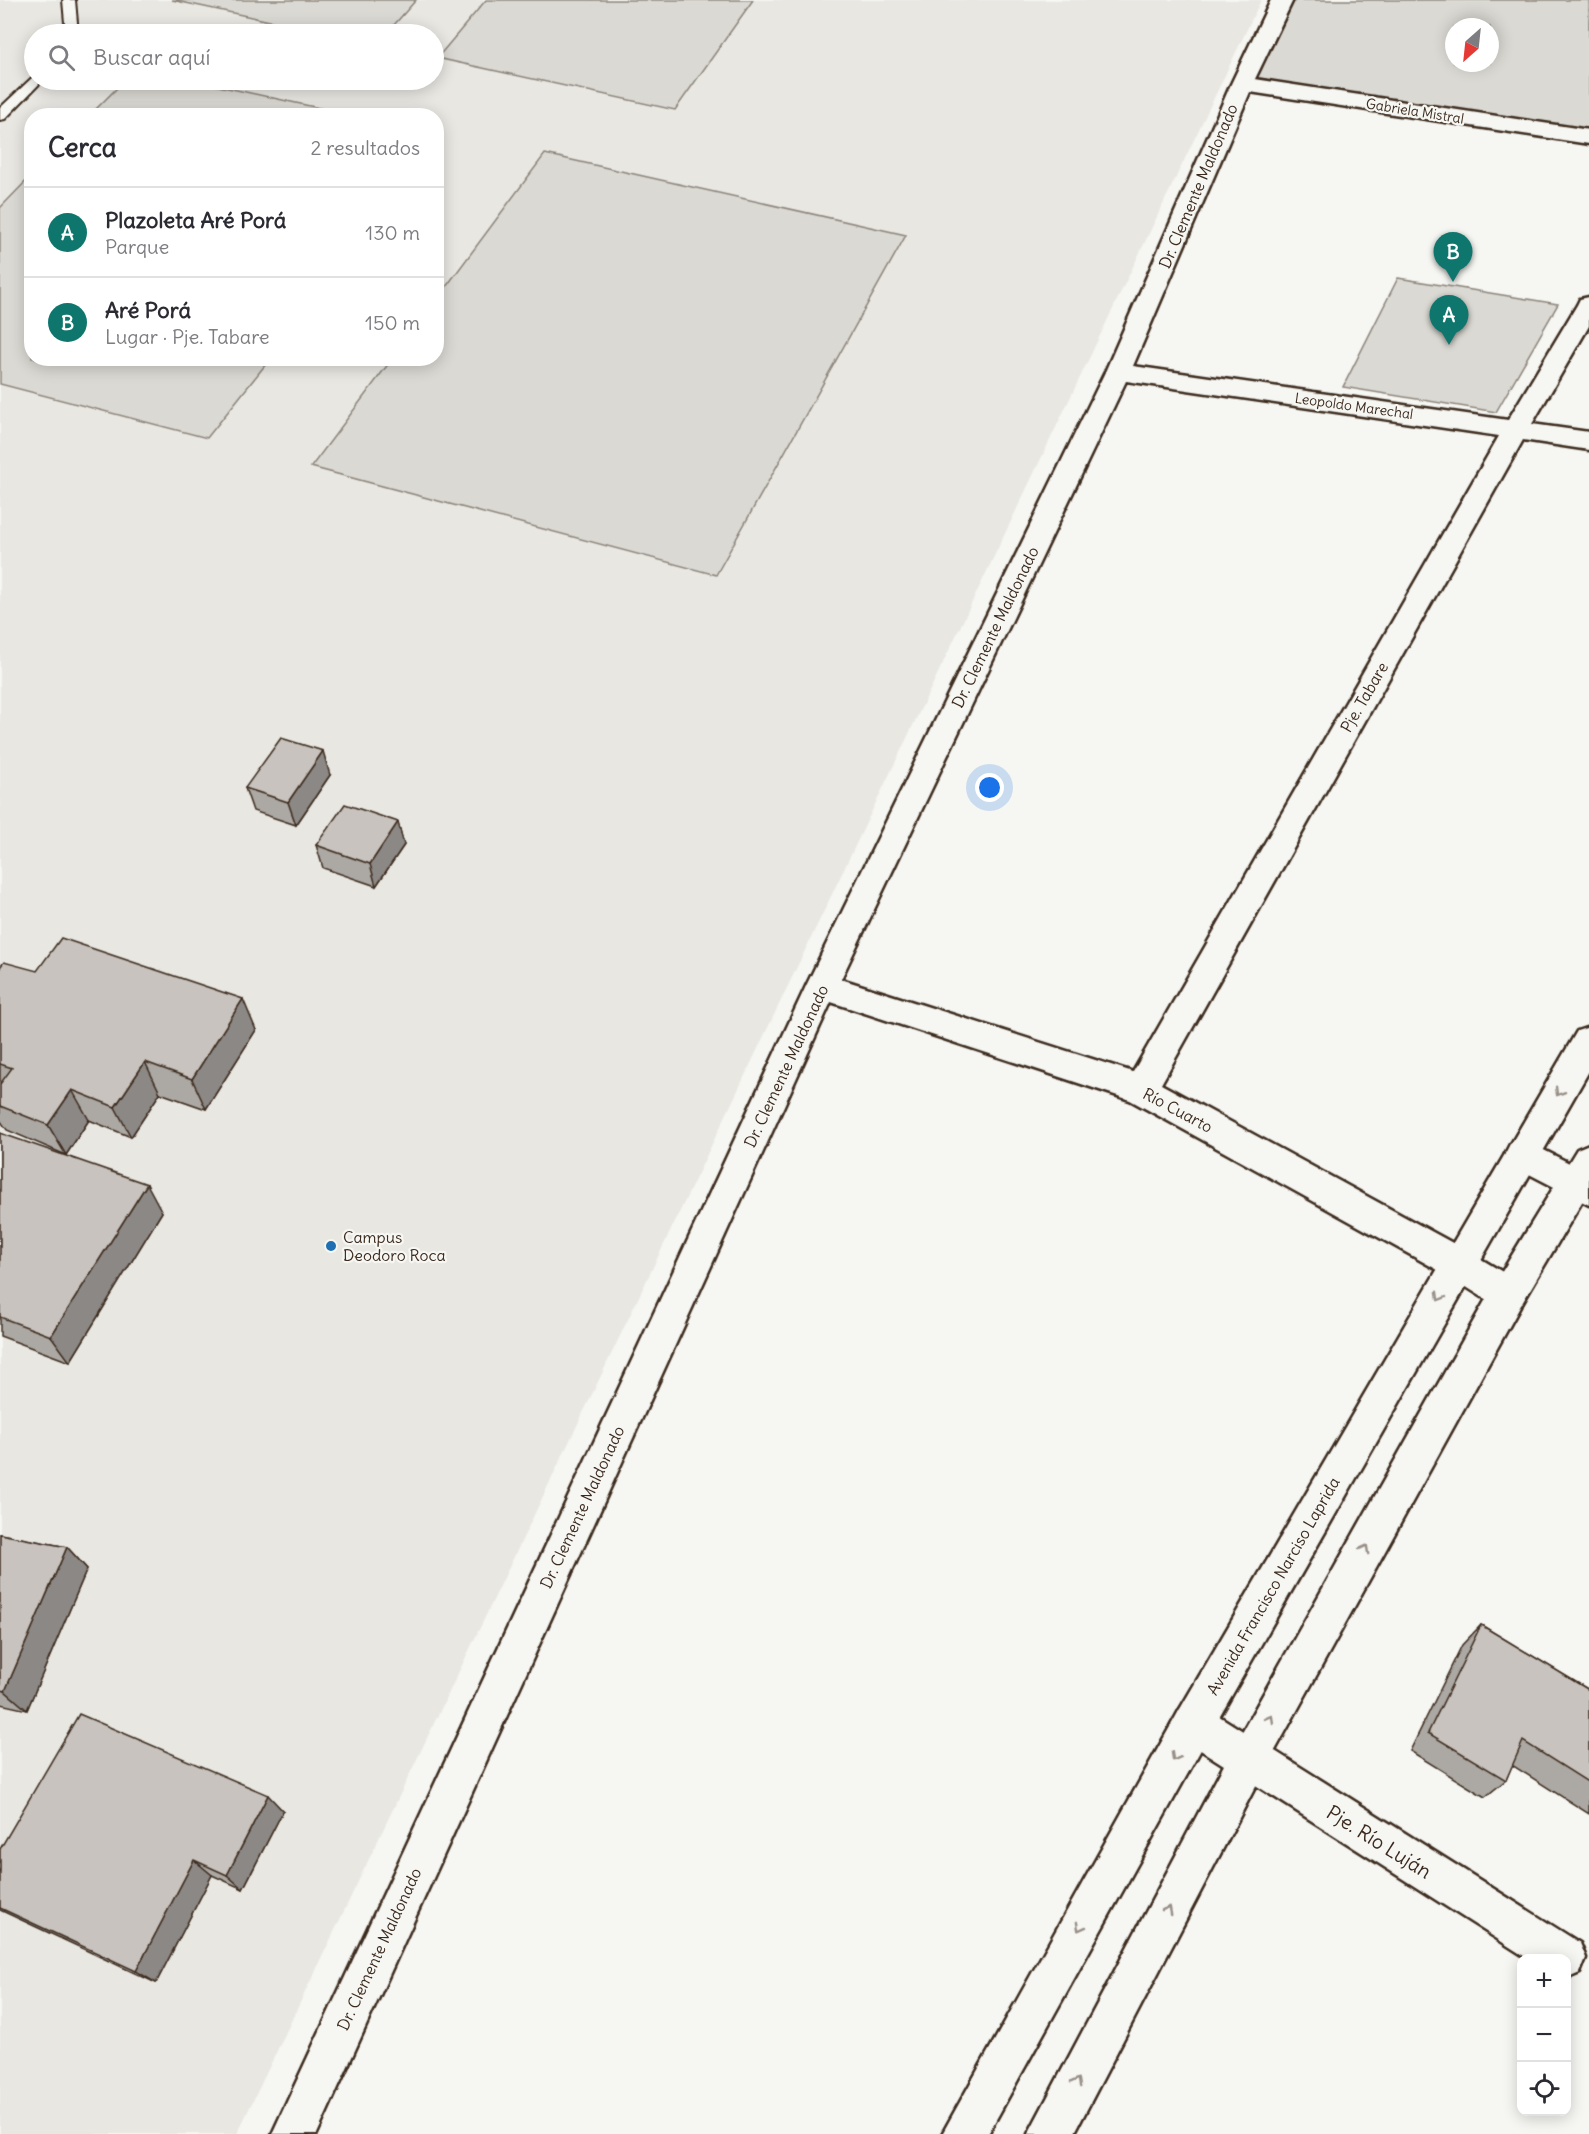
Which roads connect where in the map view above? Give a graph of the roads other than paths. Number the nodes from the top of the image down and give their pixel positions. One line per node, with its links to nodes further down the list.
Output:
1 (69, 0): 3 (lane)
2 (1282, 0): 4 (street, Dr. Clemente Maldonado)
3 (71, 24)
4 (1242, 84): 7 (street, Gabriela Mistral); 9 (street, Dr. Clemente Maldonado)
5 (25, 90): 6 (lane)
6 (0, 116)
7 (1589, 137)
8 (1589, 305): 10 (street, Pje. Tabare)
9 (1118, 372): 10 (street, Leopoldo Marechal); 12 (street, Dr. Clemente Maldonado)
10 (1516, 429): 11 (street, Leopoldo Marechal); 14 (street, Pje. Tabare)
11 (1589, 441)
12 (822, 986): 14 (street, Río Cuarto); 24 (street, Dr. Clemente Maldonado)
13 (1589, 1041): 15 (street, Avenida Francisco Narciso Laprida, one-way to 15)
14 (1141, 1089): 17 (street, Río Cuarto)
15 (1522, 1154): 16 (street); 17 (street, Avenida Francisco Narciso Laprida)
16 (1584, 1177): 18 (street)
17 (1459, 1264): 18 (street, Río Cuarto); 19 (street, Avenida Francisco Narciso Laprida, one-way to 19)
18 (1508, 1294): 20 (street, one-way to 18)
19 (1194, 1723): 20 (street, Pje. Río Luján); 25 (street, Avenida Francisco Narciso Laprida, one-way to 25)
20 (1248, 1760): 21 (street, Pje. Río Luján); 26 (street, one-way to 20)
21 (1558, 1954)
22 (1571, 1962): 23 (street, Pje. Río Luján)
23 (1589, 1974)
24 (294, 2134)
25 (964, 2134)
26 (1050, 2134)

